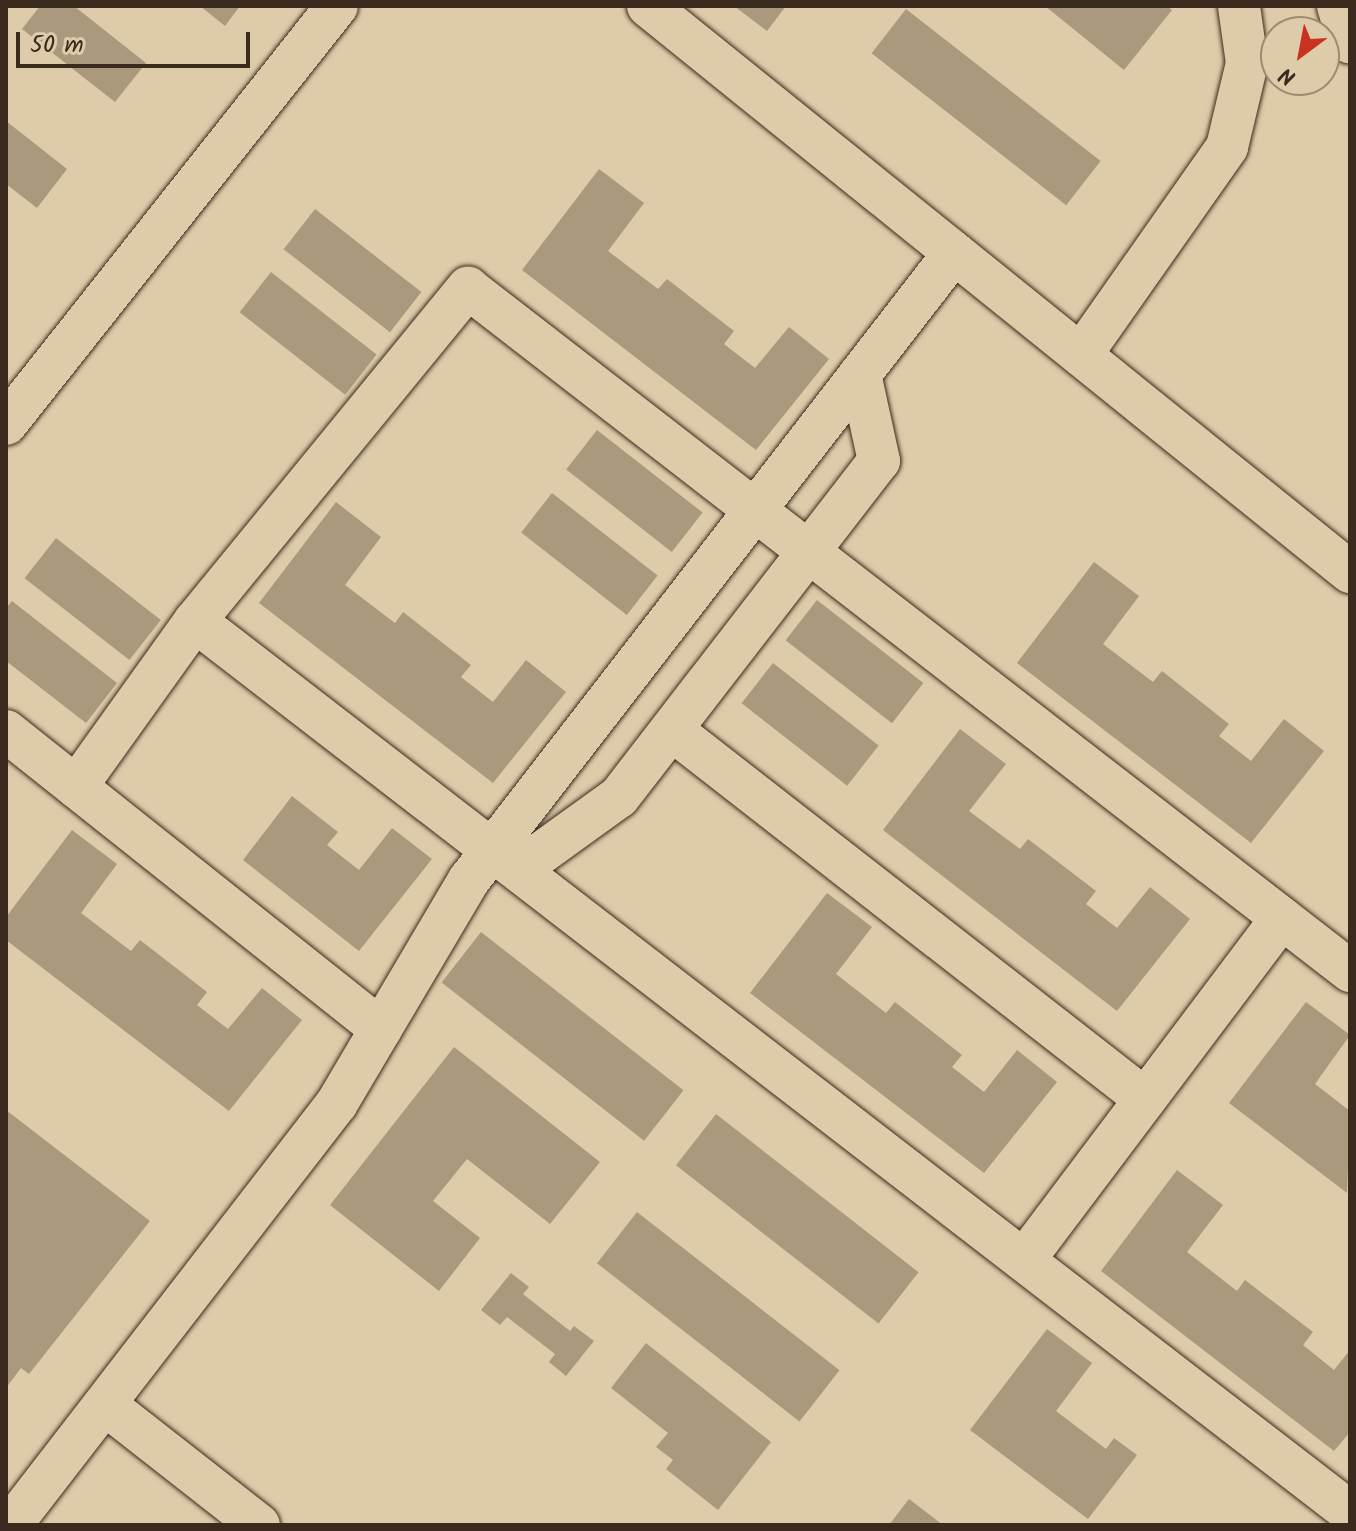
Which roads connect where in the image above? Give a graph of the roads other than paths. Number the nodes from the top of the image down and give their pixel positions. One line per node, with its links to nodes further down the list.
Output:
1 (337, 6): 9 (lane)
2 (648, 6): 6 (lane)
3 (1239, 6): 7 (lane)
4 (1339, 6): 5 (main road)
5 (1350, 41)
6 (954, 253): 7 (lane); 8 (lane)
7 (1081, 355): 12 (lane)
8 (860, 374): 10 (lane); 11 (lane)
9 (6, 424)
10 (756, 509): 11 (lane); 13 (lane); 17 (lane)
11 (810, 551): 14 (lane); 18 (lane)
12 (1350, 572)
13 (195, 621): 16 (lane); 17 (lane)
14 (672, 730): 17 (lane); 21 (lane)
15 (6, 731): 16 (lane)
16 (76, 787): 20 (lane)
17 (506, 859): 20 (lane); 22 (lane)
18 (1282, 918): 19 (lane); 21 (lane)
19 (1350, 971)
20 (381, 1029): 23 (lane)
21 (1145, 1099): 22 (lane)
22 (1024, 1260): 24 (lane)
23 (107, 1406): 25 (lane); 26 (lane)
24 (1350, 1512)
25 (11, 1525)
26 (259, 1525)

